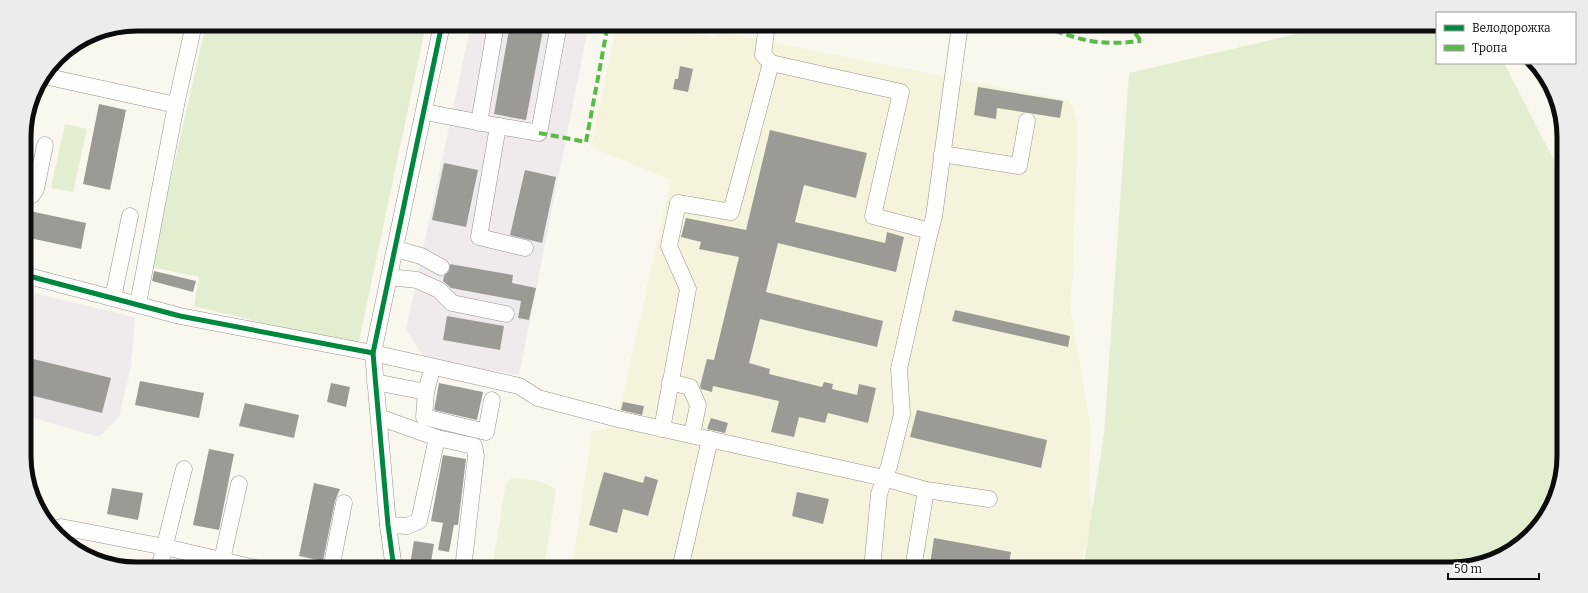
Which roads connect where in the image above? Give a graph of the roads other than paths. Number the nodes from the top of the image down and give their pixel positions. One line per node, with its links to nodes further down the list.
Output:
1 (192, 31): 9 (street)
2 (441, 31): 10 (street)
3 (495, 31): 12 (street)
4 (558, 31): 13 (street)
5 (766, 31): 7 (street)
6 (959, 31): 15 (street)
7 (771, 63): 18 (street); 29 (street)
8 (50, 77): 9 (street)
9 (176, 105): 25 (street)
10 (425, 112): 12 (street); 20 (street)
11 (1026, 122): 15 (street)
12 (479, 123): 13 (street)
13 (498, 126): 19 (street)
14 (45, 145): 16 (street)
15 (942, 154): 18 (street)
16 (31, 195)
17 (130, 216): 24 (street)
18 (930, 231): 37 (street)
19 (525, 248)
20 (396, 249): 21 (street); 23 (street)
21 (441, 268)
22 (31, 277): 24 (street)
23 (390, 277): 26 (street); 27 (street)
24 (114, 298): 25 (street)
25 (138, 304): 27 (street)
26 (506, 314)
27 (373, 353): 28 (street); 32 (street)
28 (375, 382): 30 (street); 31 (street)
29 (670, 382): 32 (street); 33 (street)
30 (492, 400)
31 (379, 417): 34 (street); 42 (street)
32 (662, 429): 33 (street)
33 (692, 435): 35 (street)
34 (437, 438): 42 (street); 50 (street)
35 (710, 439): 37 (street); 51 (street)
36 (184, 470): 44 (street)
37 (884, 478): 39 (street); 52 (street)
38 (239, 484): 47 (street)
39 (926, 490): 40 (street); 53 (street)
40 (990, 499)
41 (344, 503): 48 (street)
42 (388, 525): 49 (street)
43 (58, 527): 44 (street)
44 (165, 547): 45 (street); 46 (street)
45 (162, 562)
46 (212, 562)
47 (222, 562)
48 (332, 562)
49 (393, 562)
50 (464, 562)
51 (682, 562)
52 (873, 562)
53 (914, 562)

